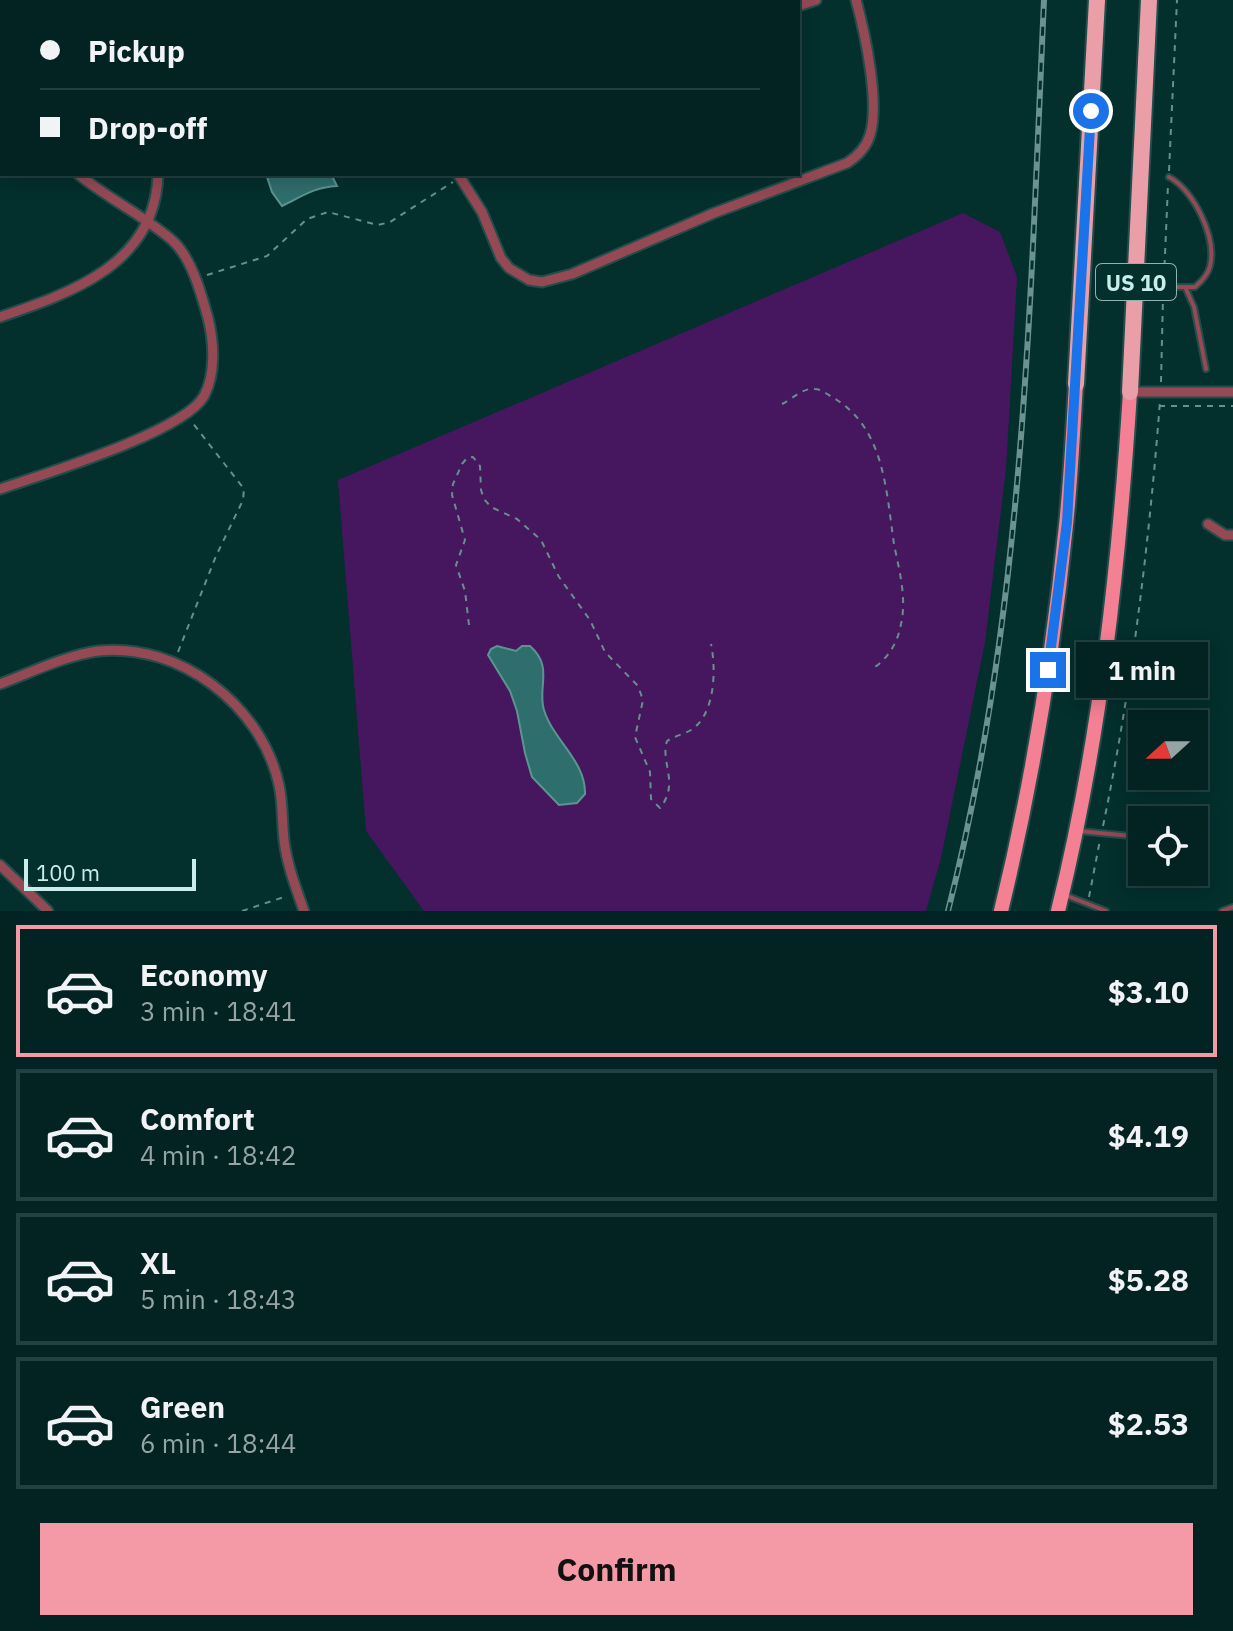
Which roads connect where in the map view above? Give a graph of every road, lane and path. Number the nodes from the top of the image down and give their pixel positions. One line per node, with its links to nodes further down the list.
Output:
1 (856, 0): 8 (street)
2 (1097, 0): 17 (highway, US 10)
3 (1149, 0): 18 (highway, US 10)
4 (1177, 0): 9 (path)
5 (80, 176): 10 (street)
6 (158, 176): 10 (street)
7 (458, 176): 11 (path)
8 (460, 176)
9 (1169, 177): 12 (path); 13 (lane)
10 (146, 223): 11 (street); 14 (street)
11 (195, 279): 22 (street)
12 (1163, 287): 13 (lane); 16 (path)
13 (1186, 289): 15 (lane)
14 (0, 317)
15 (1206, 369)
16 (1161, 382)
17 (1076, 384): 42 (highway, US 10)
18 (1130, 392): 19 (street); 31 (highway, US 10)
19 (1233, 392)
20 (782, 404): 29 (path)
21 (1233, 406): 32 (path)
22 (189, 413): 23 (street); 28 (path)
23 (0, 489)
24 (1208, 524): 25 (street)
25 (1233, 535)
26 (469, 625): 27 (path)
27 (711, 644)
28 (175, 664): 30 (street); 35 (street)
29 (872, 669)
30 (0, 684)
31 (1075, 831): 32 (lane); 36 (highway, US 10)
32 (1101, 835): 33 (lane); 37 (path)
33 (1128, 836)
34 (0, 865): 39 (street)
35 (298, 893): 40 (path); 41 (street)
36 (1063, 894): 37 (lane); 43 (highway, US 10)
37 (1087, 903): 44 (lane)
38 (1233, 907): 45 (lane)
39 (48, 911)
40 (242, 911)
41 (304, 911)
42 (1001, 911)
43 (1058, 911)
44 (1106, 911)
45 (1222, 911)

